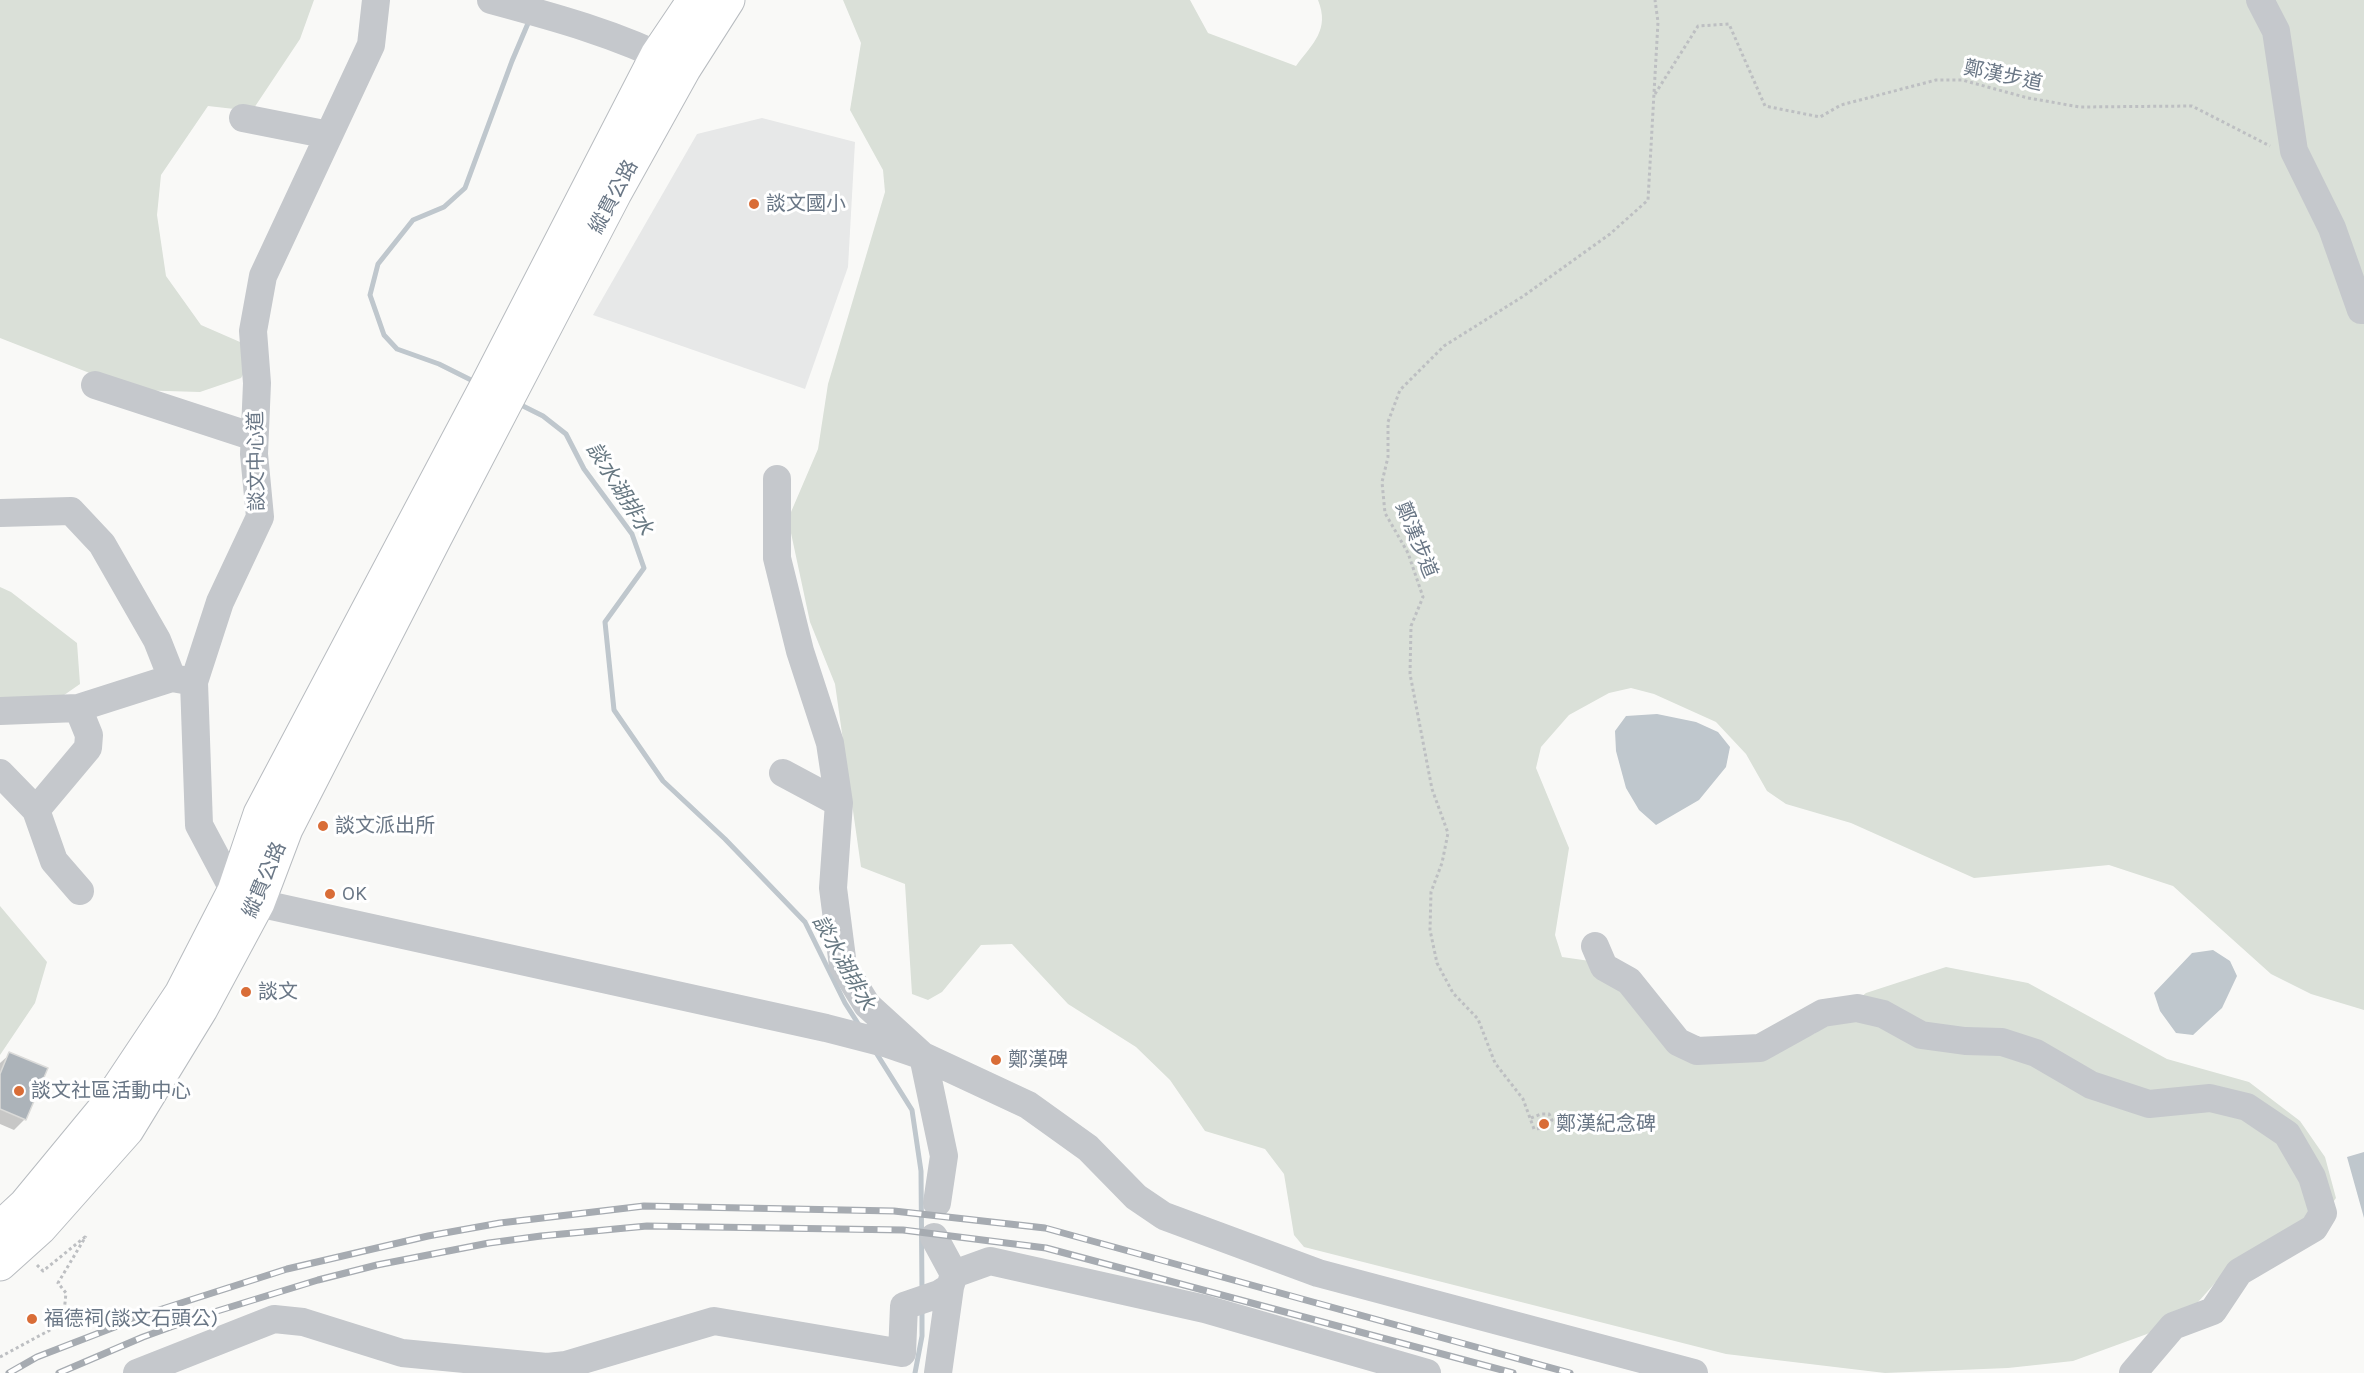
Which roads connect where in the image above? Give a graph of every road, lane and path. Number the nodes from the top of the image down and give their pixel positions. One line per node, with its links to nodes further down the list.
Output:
1 (376, 0): 10 (street, 談文中心道)
2 (491, 0): 7 (street)
3 (694, 0): 7 (main road, 縱貫公路)
4 (728, 0): 7 (main road, 縱貫公路)
5 (1655, 0): 8 (path, 鄭漢步道)
6 (2260, 0): 12 (street)
7 (671, 62): 25 (main road, 縱貫公路)
8 (1654, 95): 11 (path, 鄭漢步道); 28 (path, 鄭漢步道)
9 (243, 118): 10 (street)
10 (329, 135): 14 (street, 談文中心道)
11 (2272, 147)
12 (2364, 310)
13 (96, 386): 14 (street)
14 (254, 438): 17 (street, 談文中心道)
15 (777, 479): 22 (street)
16 (0, 513): 17 (street)
17 (183, 680): 18 (street); 25 (street, 談文中心道)
18 (78, 708): 19 (street); 23 (street)
19 (0, 711)
20 (0, 773): 23 (street)
21 (783, 773): 22 (street)
22 (839, 803): 27 (street)
23 (36, 810): 24 (street)
24 (80, 891)
25 (246, 897): 27 (street); 31 (main road, 縱貫公路)
26 (1595, 946): 39 (street)
27 (923, 1056): 29 (street); 38 (street)
28 (1531, 1118): 28 (path)
29 (937, 1203)
30 (934, 1237): 32 (street)
31 (6, 1247): 33 (path)
32 (948, 1285): 34 (street); 36 (street); 37 (street)
33 (0, 1357)
34 (899, 1363): 35 (street)
35 (137, 1373)
36 (938, 1373)
37 (1427, 1373)
38 (1694, 1373)
39 (2133, 1373)

